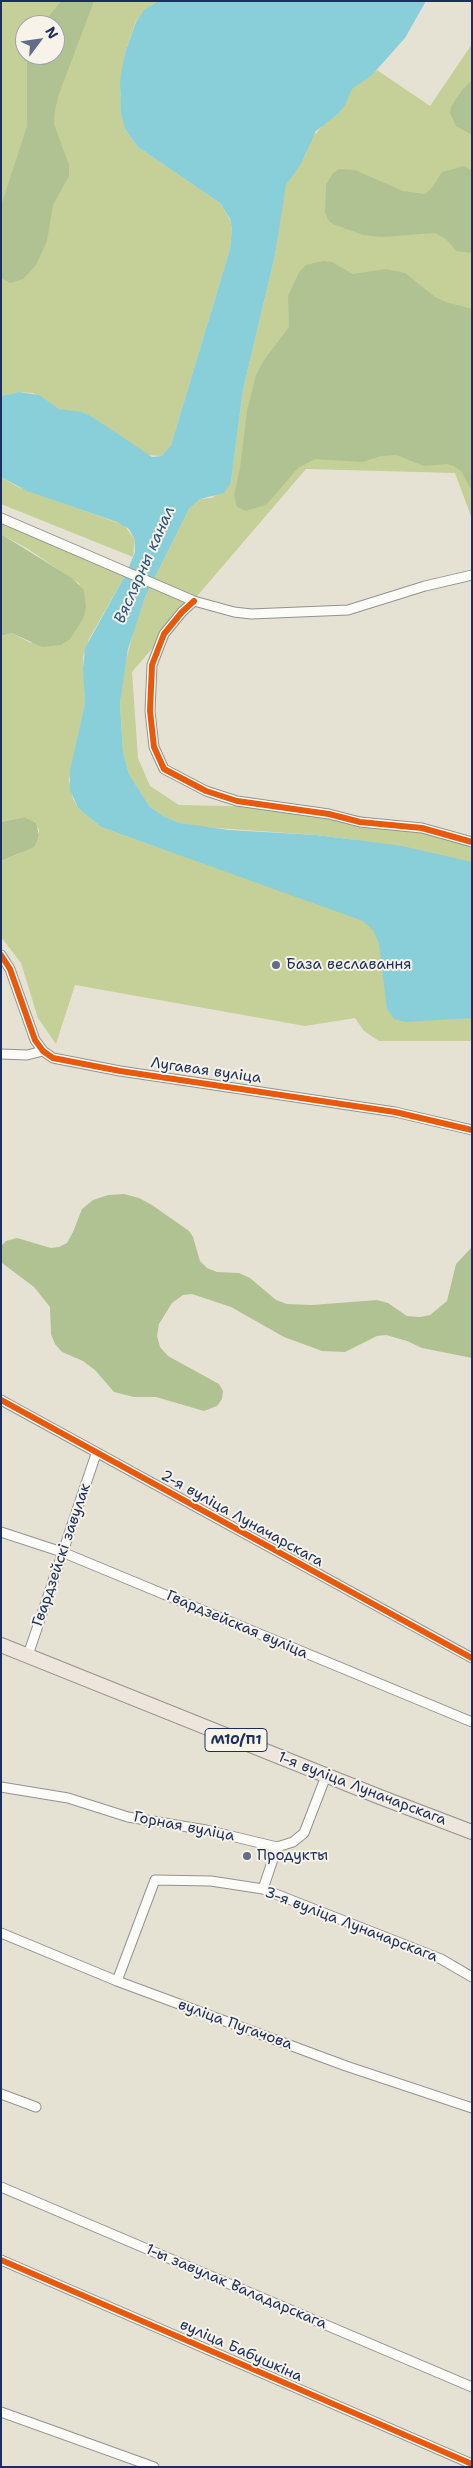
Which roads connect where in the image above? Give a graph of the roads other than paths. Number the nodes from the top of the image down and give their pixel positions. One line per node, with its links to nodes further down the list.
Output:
1 (1, 518): 3 (street)
2 (472, 575): 3 (street)
3 (194, 601): 4 (street)
4 (472, 842)
5 (1, 955): 6 (street)
6 (43, 1051): 7 (street); 8 (street, Лугавая вуліца)
7 (1, 1054)
8 (472, 1130)
9 (1, 1400): 10 (street, 2-я вуліца Луначарскага)
10 (96, 1454): 12 (street, Гвардзейскі завулак); 15 (street, 2-я вуліца Луначарскага)
11 (1, 1532): 12 (street, Гвардзейская вуліца)
12 (62, 1552): 14 (street, Гвардзейскі завулак); 16 (street, Гвардзейская вуліца)
13 (1, 1645): 14 (main road, 1-я вуліца Луначарскага / М10/П1)
14 (28, 1655): 17 (main road, 1-я вуліца Луначарскага / М10/П1)
15 (472, 1658)
16 (472, 1722)
17 (326, 1776): 19 (main road, 1-я вуліца Луначарскага / М10/П1); 20 (street)
18 (1, 1787): 20 (street, Горная вуліца)
19 (472, 1832)
20 (277, 1847): 21 (street)
21 (263, 1889): 23 (street, 3-я вуліца Луначарскага); 24 (street, 3-я вуліца Луначарскага)
22 (1, 1933): 24 (street, вуліца Пугачова)
23 (472, 1976)
24 (117, 1981): 27 (street, вуліца Пугачова)
25 (1, 2094): 26 (street)
26 (36, 2107)
27 (472, 2108)
28 (1, 2187): 30 (street, 1-ы завулак Валадарскага)
29 (1, 2260): 32 (street, вуліца Бабушкіна)
30 (472, 2386)
31 (1, 2412): 33 (street)
32 (472, 2464)
33 (154, 2467)

